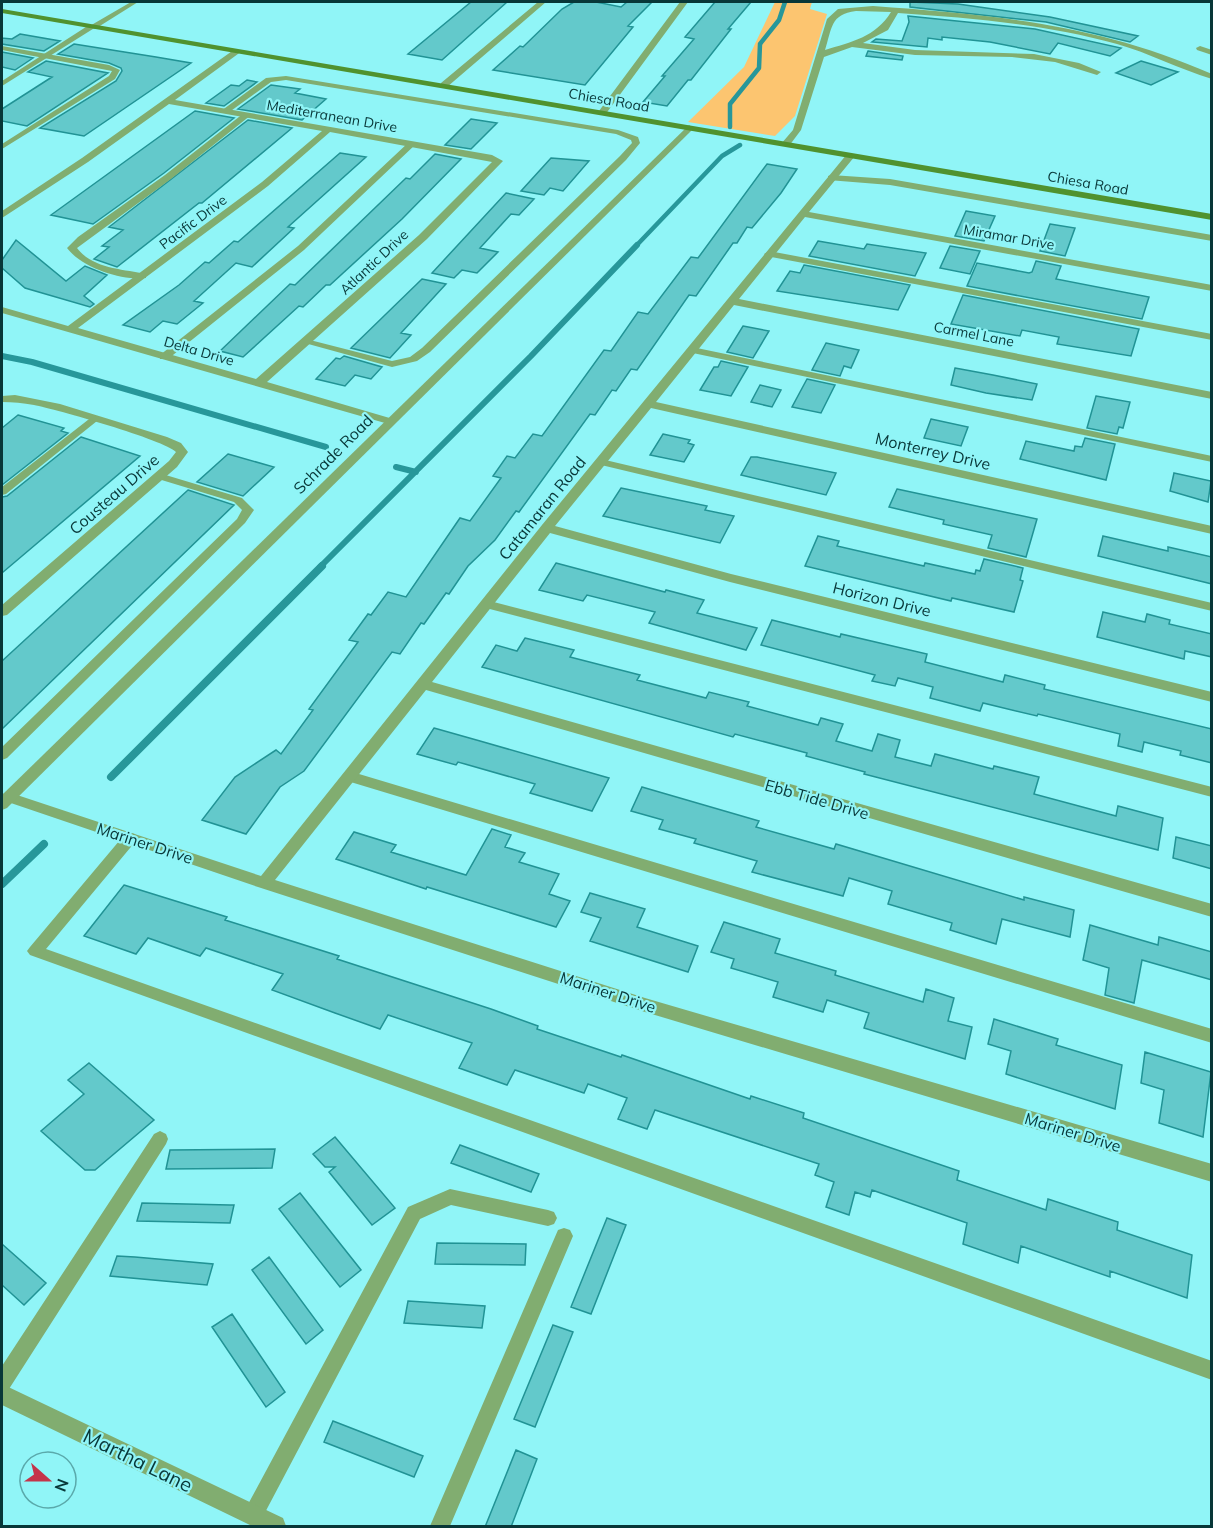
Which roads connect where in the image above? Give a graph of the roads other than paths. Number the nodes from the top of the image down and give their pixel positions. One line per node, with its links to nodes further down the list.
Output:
1 (135, 2): 6 (lane)
2 (542, 2): 17 (street)
3 (684, 2): 20 (street)
4 (896, 10): 7 (street); 12 (street); 15 (street)
5 (2, 11): 6 (main road, Chiesa Road)
6 (92, 27): 10 (main road, Chiesa Road); 13 (street)
7 (851, 44): 12 (street); 14 (street)
8 (2, 48): 13 (lane)
9 (1200, 48): 11 (street)
10 (238, 51): 17 (main road, Chiesa Road); 18 (street)
11 (1212, 53)
12 (820, 55): 25 (street)
13 (46, 57): 16 (street); 26 (lane)
14 (1097, 72)
15 (1212, 77)
16 (2, 84)
17 (444, 85): 20 (main road, Chiesa Road)
18 (167, 101): 19 (street, Mediterranean Drive); 31 (street)
19 (225, 111): 21 (street, Mediterranean Drive); 41 (lane)
20 (602, 112): 22 (main road, Chiesa Road)
21 (247, 115): 23 (street, Mediterranean Drive); 35 (lane)
22 (689, 128): 25 (main road, Chiesa Road); 49 (street, Schrade Road)
23 (329, 129): 24 (street, Mediterranean Drive); 35 (street, Pacific Drive)
24 (412, 144): 28 (street, Mediterranean Drive); 43 (lane)
25 (786, 144): 27 (main road, Chiesa Road)
26 (2, 147)
27 (850, 156): 29 (street, Catamaran Road); 32 (main road, Chiesa Road)
28 (492, 158): 41 (street, Atlantic Drive)
29 (831, 178): 30 (street, Catamaran Road); 33 (lane)
30 (802, 214): 34 (street, Catamaran Road); 36 (street, Miramar Drive)
31 (2, 215)
32 (1212, 218)
33 (1212, 238)
34 (769, 254): 37 (street, Catamaran Road); 40 (lane)
35 (143, 276): 39 (street, Pacific Drive)
36 (1212, 288)
37 (731, 301): 42 (street, Catamaran Road); 45 (street, Carmel Lane)
38 (2, 310): 39 (street, Delta Drive)
39 (69, 330): 43 (street, Delta Drive)
40 (1212, 337)
41 (306, 342): 44 (street, Atlantic Drive)
42 (692, 350): 47 (street, Catamaran Road); 50 (lane)
43 (164, 357): 44 (street, Delta Drive)
44 (259, 383): 49 (street, Delta Drive)
45 (1212, 396)
46 (2, 399): 48 (street, Cousteau Drive)
47 (648, 404): 51 (street, Catamaran Road); 55 (street, Monterrey Drive)
48 (93, 419): 52 (street, Cousteau Drive); 53 (lane)
49 (389, 421): 64 (street, Schrade Road)
50 (1212, 459)
51 (601, 462): 54 (street, Catamaran Road); 57 (lane)
52 (159, 476): 58 (street, Cousteau Drive); 61 (lane)
53 (2, 492)
54 (547, 528): 56 (street, Catamaran Road); 60 (street, Horizon Drive)
55 (1212, 530)
56 (486, 604): 59 (street, Catamaran Road); 63 (lane)
57 (1212, 607)
58 (2, 612)
59 (423, 684): 62 (street, Catamaran Road); 67 (street, Ebb Tide Drive)
60 (1212, 697)
61 (2, 755)
62 (349, 776): 66 (street, Catamaran Road); 68 (lane)
63 (1212, 792)
64 (5, 801): 65 (street, Mariner Drive)
65 (130, 838): 66 (street, Mariner Drive); 73 (lane)
66 (264, 883): 70 (street, Mariner Drive)
67 (1212, 911)
68 (1212, 1036)
69 (160, 1139): 74 (lane)
70 (1212, 1173)
71 (548, 1218): 76 (lane)
72 (564, 1236): 78 (lane)
73 (1212, 1371)
74 (2, 1382)
75 (2, 1394): 76 (street, Martha Lane)
76 (252, 1515): 77 (street, Martha Lane)
77 (275, 1527)
78 (440, 1527)

